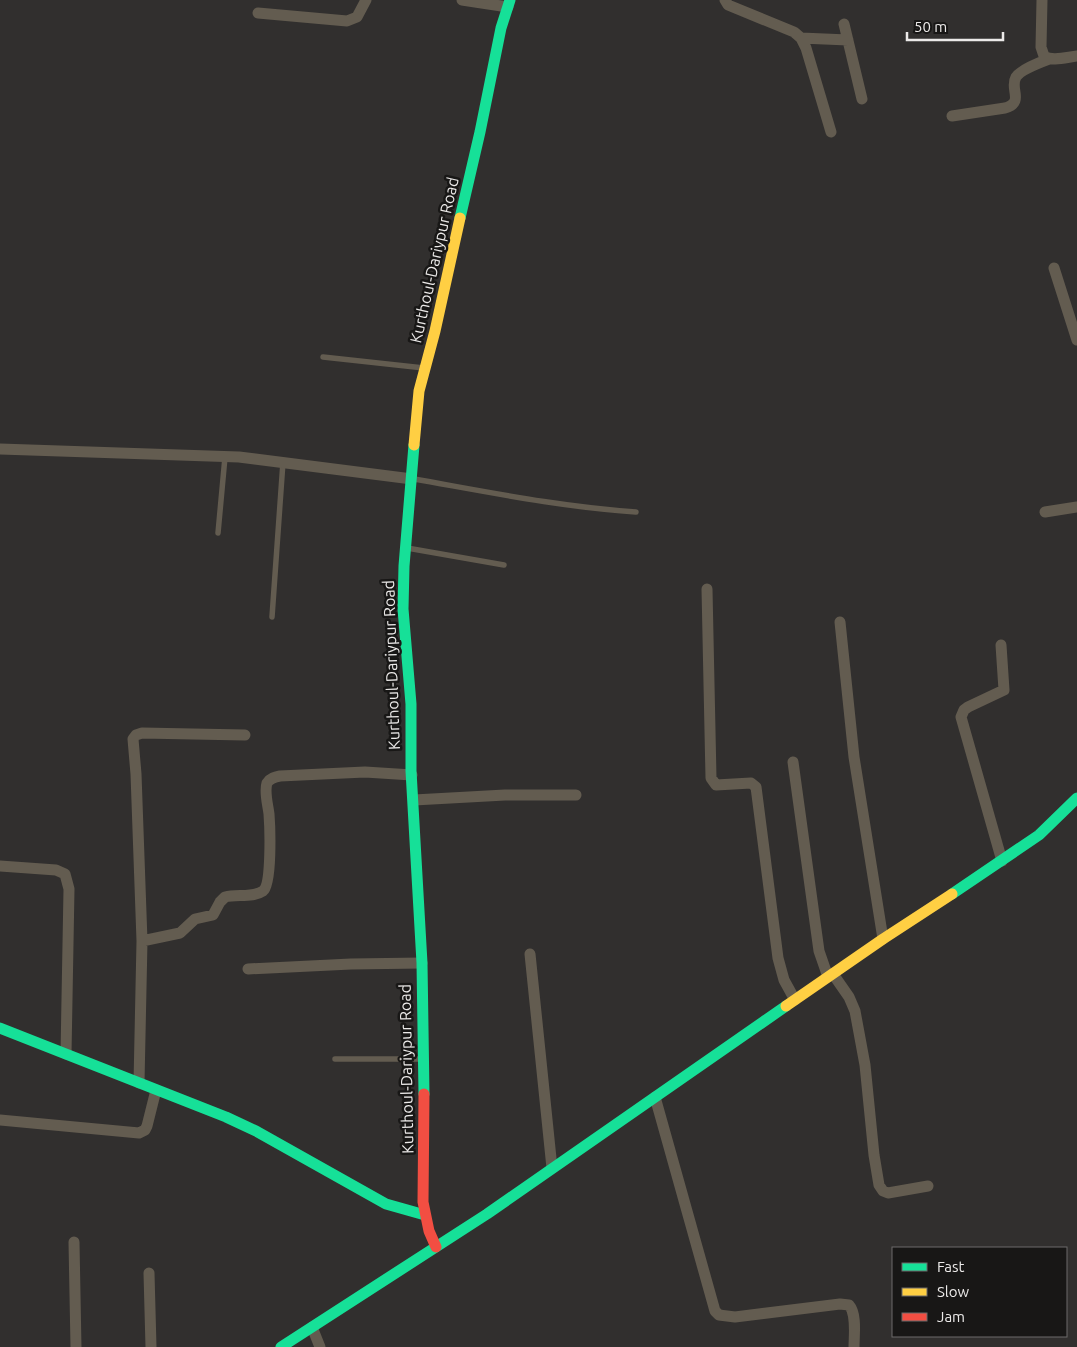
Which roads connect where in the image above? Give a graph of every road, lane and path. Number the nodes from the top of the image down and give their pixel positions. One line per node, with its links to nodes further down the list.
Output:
1 (366, 0): 6 (street)
2 (462, 0): 5 (street)
3 (725, 0): 8 (street)
4 (1042, 0): 11 (street)
5 (509, 4): 18 (street, Kurthoul-Dariypur Road)
6 (258, 14)
7 (844, 24): 9 (street)
8 (801, 38): 9 (street); 14 (street)
9 (848, 40): 12 (street)
10 (1077, 56): 11 (street)
11 (1049, 59): 13 (street)
12 (862, 99)
13 (952, 116)
14 (831, 132)
15 (1054, 268): 16 (street)
16 (1077, 340)
17 (323, 357): 18 (lane)
18 (426, 368): 22 (street, Kurthoul-Dariypur Road)
19 (0, 449): 20 (street)
20 (226, 457): 21 (street); 26 (lane)
21 (283, 462): 22 (street); 30 (lane)
22 (412, 479): 24 (lane); 27 (street, Kurthoul-Dariypur Road)
23 (1077, 507): 25 (street)
24 (636, 512)
25 (1045, 512)
26 (218, 532)
27 (405, 548): 28 (lane); 35 (street, Kurthoul-Dariypur Road)
28 (504, 565)
29 (707, 589): 47 (street)
30 (272, 617)
31 (840, 622): 41 (street)
32 (1001, 645): 39 (street)
33 (245, 734): 42 (street)
34 (793, 762): 46 (street)
35 (412, 775): 38 (street, Kurthoul-Dariypur Road); 42 (street)
36 (576, 795): 38 (street)
37 (1077, 798): 39 (street)
38 (414, 800): 44 (street, Kurthoul-Dariypur Road)
39 (1002, 861): 41 (street)
40 (0, 866): 49 (street)
41 (883, 940): 46 (street)
42 (142, 941): 52 (street)
43 (530, 954): 56 (street)
44 (422, 963): 45 (street); 51 (street, Kurthoul-Dariypur Road)
45 (248, 970)
46 (831, 975): 47 (street); 57 (street)
47 (795, 1000): 54 (street)
48 (0, 1028): 49 (street)
49 (66, 1054): 52 (street)
50 (335, 1059): 51 (lane)
51 (424, 1059): 58 (street, Kurthoul-Dariypur Road)
52 (139, 1083): 53 (street)
53 (156, 1090): 55 (street); 58 (street)
54 (655, 1097): 56 (street); 67 (street)
55 (0, 1120)
56 (552, 1168): 60 (street)
57 (928, 1186)
58 (425, 1215): 60 (street, Kurthoul-Dariypur Road)
59 (74, 1242): 63 (street)
60 (436, 1247): 62 (street)
61 (149, 1273): 64 (street)
62 (312, 1327): 65 (street); 66 (street)
63 (76, 1347)
64 (151, 1347)
65 (281, 1347)
66 (320, 1347)
67 (854, 1347)

